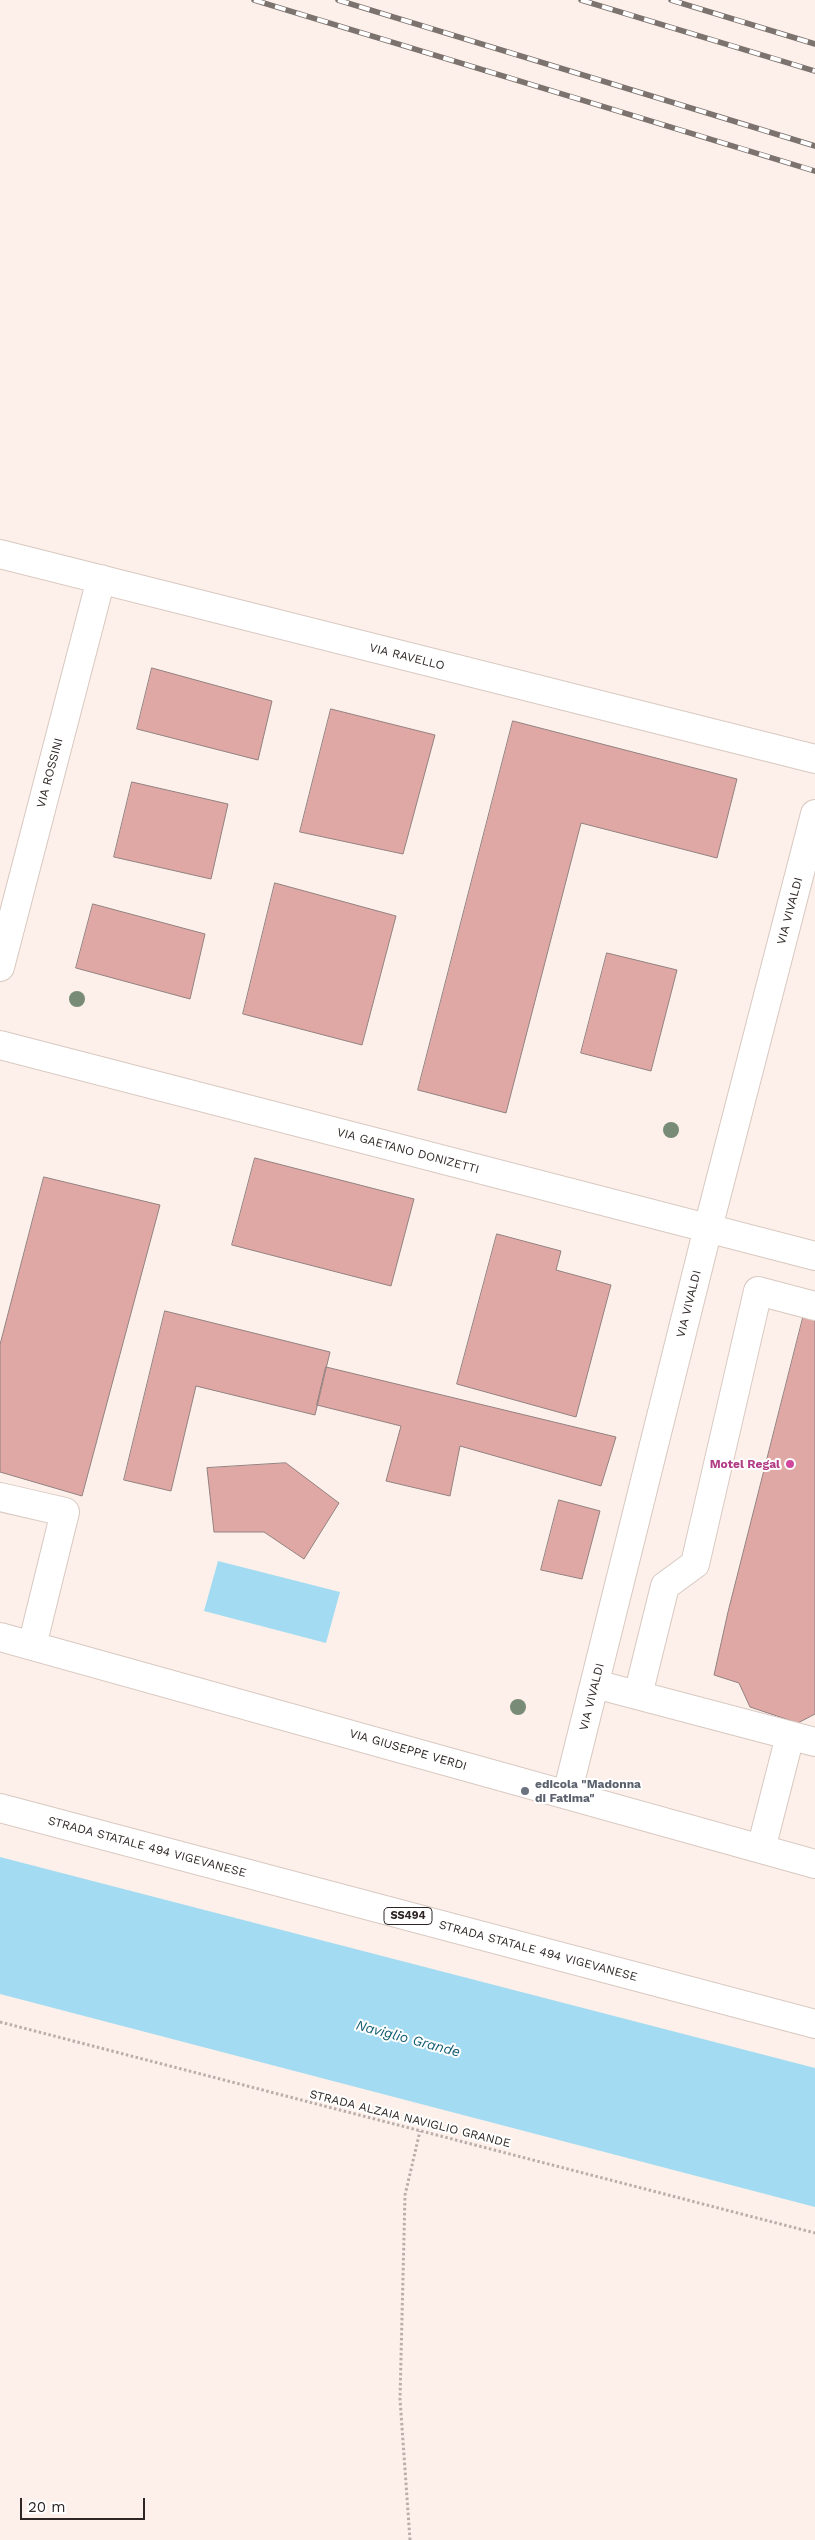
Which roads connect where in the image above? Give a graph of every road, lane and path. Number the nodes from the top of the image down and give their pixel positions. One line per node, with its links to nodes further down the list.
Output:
1 (0, 554): 2 (street, VIA RAVELLO)
2 (101, 579): 3 (street, VIA RAVELLO); 5 (street, VIA ROSSINI)
3 (815, 759)
4 (815, 814): 7 (street, VIA VIVALDI)
5 (0, 966)
6 (0, 1045): 7 (street, VIA GAETANO DONIZETTI)
7 (708, 1228): 8 (street, VIA GAETANO DONIZETTI); 13 (street, VIA VIVALDI)
8 (815, 1256)
9 (815, 1306): 14 (street)
10 (0, 1497): 12 (street)
11 (0, 1637): 12 (street, VIA GIUSEPPE VERDI)
12 (32, 1646): 16 (street, VIA GIUSEPPE VERDI)
13 (595, 1684): 14 (street); 16 (street, VIA VIVALDI)
14 (638, 1695): 15 (street)
15 (803, 1739): 18 (street)
16 (568, 1794): 18 (street, VIA GIUSEPPE VERDI)
17 (0, 1808): 21 (street, STRADA STATALE 494 VIGEVANESE / SS494)
18 (761, 1849): 19 (street, VIA GIUSEPPE VERDI)
19 (815, 1864)
20 (0, 2022): 22 (path, STRADA ALZAIA NAVIGLIO GRANDE)
21 (815, 2024)
22 (420, 2131): 23 (path, STRADA ALZAIA NAVIGLIO GRANDE); 24 (path)
23 (815, 2233)
24 (410, 2540)

